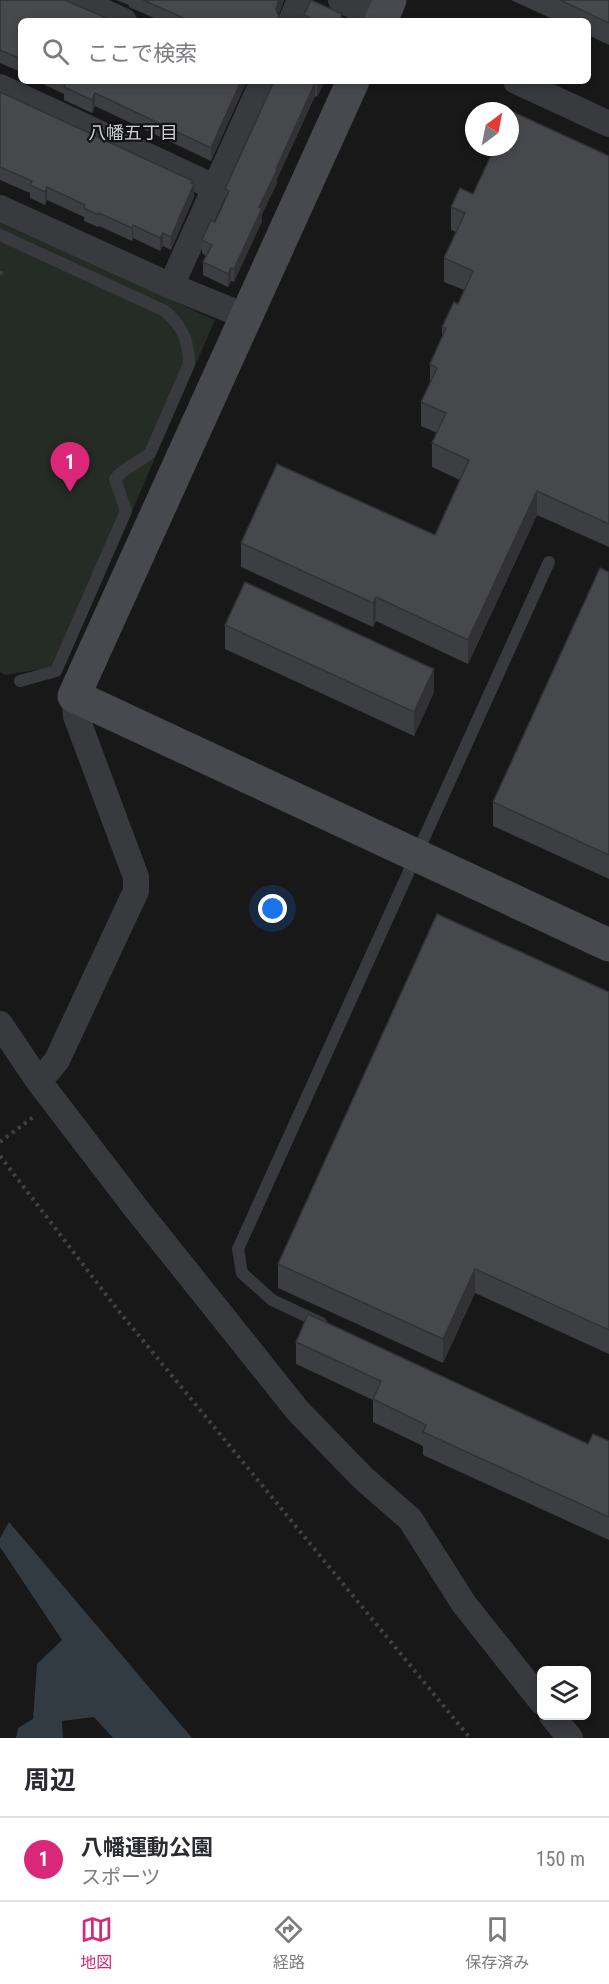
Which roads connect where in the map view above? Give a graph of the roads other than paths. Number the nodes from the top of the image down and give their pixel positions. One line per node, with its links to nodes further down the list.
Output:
1 (77, 0): 5 (street)
2 (300, 0): 6 (street)
3 (341, 0): 4 (street)
4 (384, 15)
5 (117, 18)
6 (292, 18)
7 (259, 84): 12 (street)
8 (352, 84): 16 (street)
9 (522, 84): 11 (street)
10 (0, 87): 12 (street)
11 (609, 124)
12 (214, 187): 15 (street)
13 (0, 208): 15 (street)
14 (0, 235): 18 (lane)
15 (171, 286): 16 (street)
16 (245, 316): 18 (street)
17 (549, 562): 20 (lane)
18 (69, 680): 19 (lane); 20 (street); 23 (street)
19 (20, 681)
20 (416, 856): 21 (street); 24 (lane)
21 (609, 945)
22 (0, 1024): 23 (street)
23 (37, 1078): 25 (street)
24 (337, 1330)
25 (537, 1696)
26 (555, 1720): 27 (street)
27 (570, 1738)

